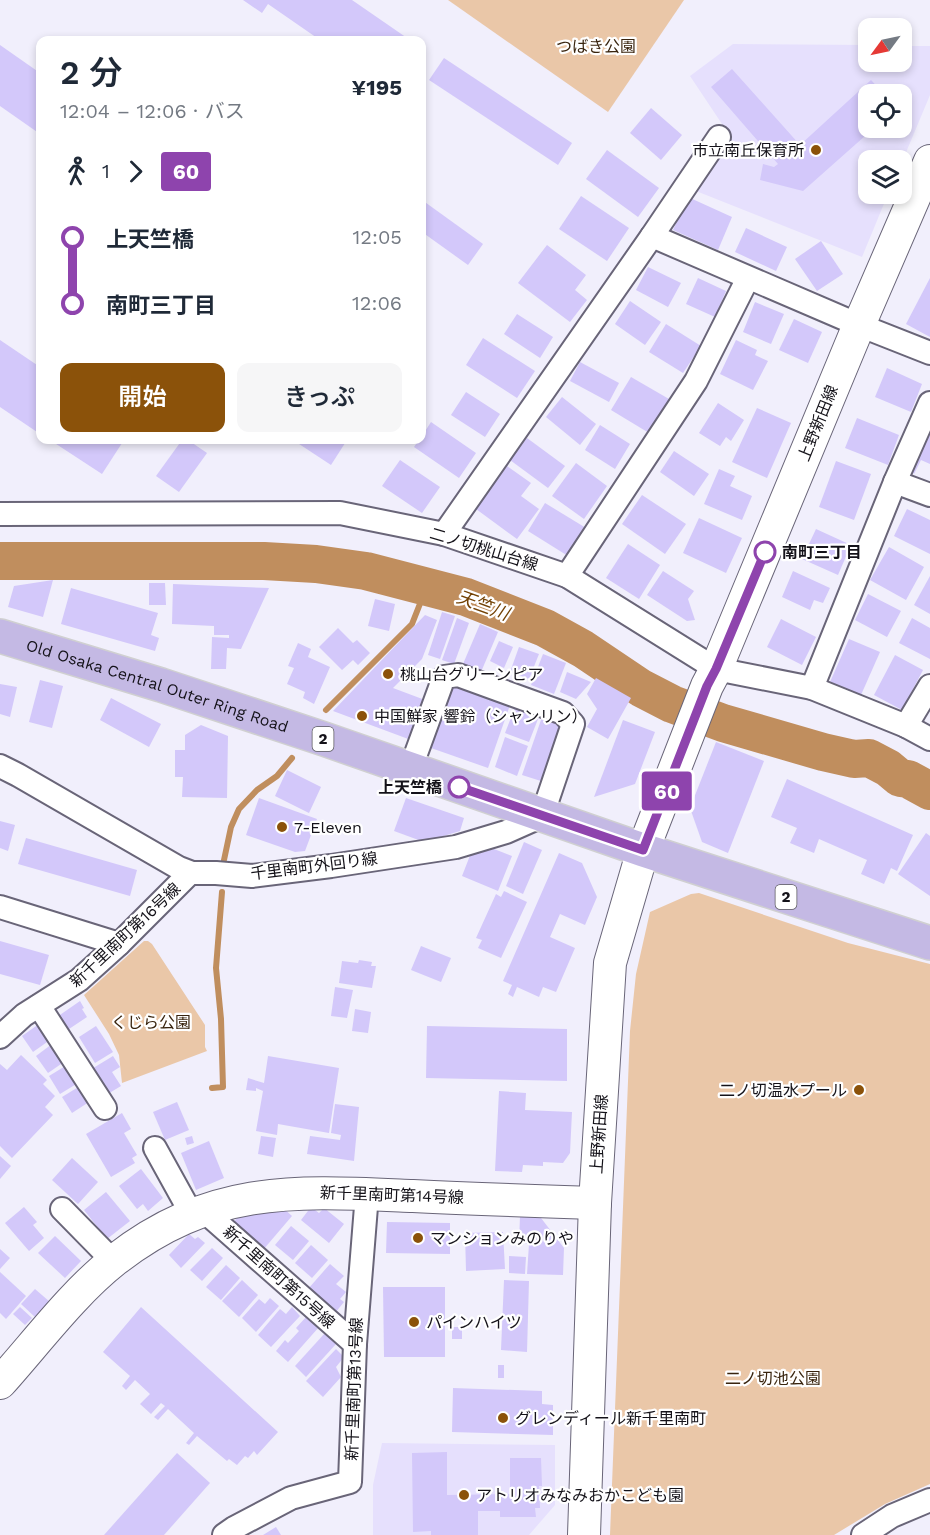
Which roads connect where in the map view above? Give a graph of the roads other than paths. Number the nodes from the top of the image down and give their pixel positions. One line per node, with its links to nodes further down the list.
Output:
1 (719, 137): 3 (street)
2 (930, 161): 5 (street, 上野新田線)
3 (652, 236): 4 (street); 11 (street)
4 (748, 278): 5 (street); 12 (street)
5 (859, 325): 6 (street); 14 (street, 上野新田線)
6 (930, 353)
7 (930, 403): 8 (street)
8 (895, 482): 9 (street); 16 (street)
9 (930, 495)
10 (0, 514): 11 (street, 二ノ切桃山台線)
11 (444, 534): 12 (street, 二ノ切桃山台線)
12 (567, 576): 14 (street, 二ノ切桃山台線)
13 (0, 636): 20 (main road, Old Osaka Central Outer Ring Road / 2)
14 (712, 677): 16 (street, 二ノ切桃山台線); 22 (street, 上野新田線)
15 (930, 686): 17 (street)
16 (812, 688): 17 (street, 二ノ切桃山台線)
17 (906, 726): 18 (street, 二ノ切桃山台線)
18 (930, 739)
19 (0, 766): 23 (street, 千里南町外回り線)
20 (410, 770): 21 (main road, Old Osaka Central Outer Ring Road / 2); 21 (street)
21 (542, 816): 22 (main road, Old Osaka Central Outer Ring Road / 2); 23 (street, 千里南町外回り線)
22 (643, 850): 25 (main road, Old Osaka Central Outer Ring Road / 2); 32 (street, 上野新田線)
23 (190, 873): 26 (street, 新千里南町第16号線)
24 (0, 907): 26 (street)
25 (930, 943)
26 (119, 944): 27 (street, 新千里南町第16号線)
27 (39, 1006): 28 (street, 新千里南町第16号線); 29 (street)
28 (0, 1037)
29 (105, 1108)
30 (155, 1148): 34 (street)
31 (367, 1194): 32 (street, 新千里南町第14号線); 34 (street, 新千里南町第14号線); 36 (street, 新千里南町第13号線)
32 (595, 1203): 40 (street, 上野新田線)
33 (62, 1209): 35 (street)
34 (198, 1213): 35 (street, 新千里南町第14号線); 36 (street, 新千里南町第15号線)
35 (113, 1261): 37 (street, 新千里南町第14号線)
36 (355, 1344): 39 (street, 新千里南町第13号線)
37 (0, 1383)
38 (930, 1500): 41 (street)
39 (224, 1535)
40 (584, 1535)
41 (863, 1535)

